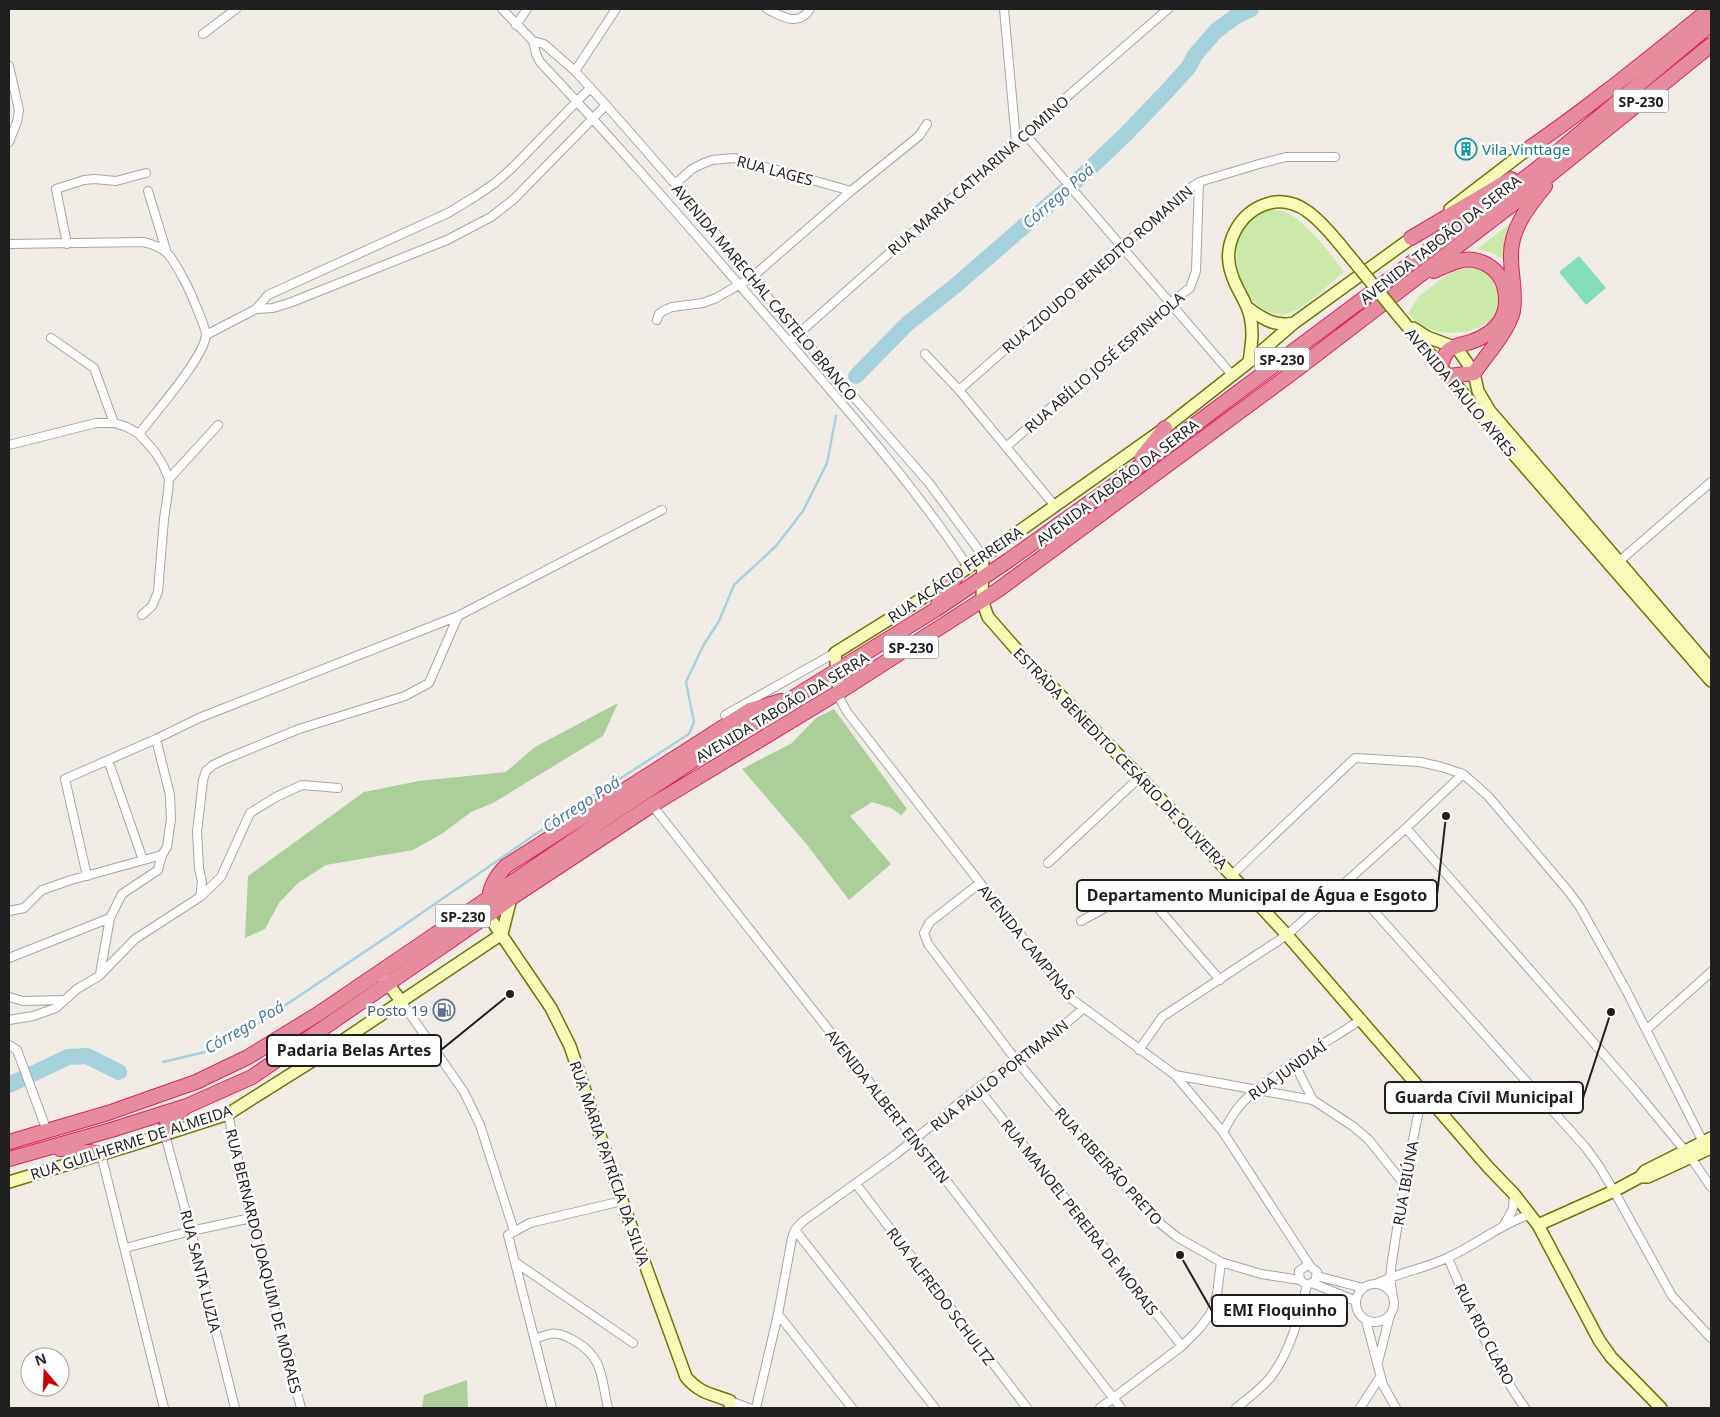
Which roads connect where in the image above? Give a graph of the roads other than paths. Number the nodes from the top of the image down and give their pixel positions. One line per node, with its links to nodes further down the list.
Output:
1 (236, 9): 12 (street)
2 (502, 9): 11 (street, AVENIDA MARECHAL CASTELO BRANCO)
3 (527, 9): 11 (street)
4 (616, 9): 16 (street)
5 (767, 9): 6 (street)
6 (810, 9)
7 (1004, 9): 23 (street)
8 (1168, 9): 22 (street, RUA MARIA CATHARINA COMINO)
9 (1710, 9): 25 (highway)
10 (1711, 24): 28 (highway, AVENIDA TABOÃO DA SERRA / SP-230)
11 (516, 25): 13 (street, AVENIDA MARECHAL CASTELO BRANCO)
12 (203, 34)
13 (533, 41): 16 (street, AVENIDA MARECHAL CASTELO BRANCO); 18 (street, AVENIDA MARECHAL CASTELO BRANCO)
14 (1711, 45): 27 (highway, AVENIDA TABOÃO DA SERRA / SP-230)
15 (9, 66): 24 (street)
16 (575, 71): 17 (street, AVENIDA MARECHAL CASTELO BRANCO)
17 (590, 88): 18 (street); 19 (street, AVENIDA MARECHAL CASTELO BRANCO)
18 (577, 101): 20 (street, AVENIDA MARECHAL CASTELO BRANCO); 44 (street)
19 (606, 105): 20 (street); 31 (street, AVENIDA MARECHAL CASTELO BRANCO)
20 (593, 118): 41 (street, AVENIDA MARECHAL CASTELO BRANCO); 44 (street)
21 (927, 124): 33 (street)
22 (1026, 134): 23 (street, RUA MARIA CATHARINA COMINO); 37 (street)
23 (1016, 141): 49 (street, RUA MARIA CATHARINA COMINO)
24 (9, 142)
25 (1528, 149): 34 (main road, RUA ACÁCIO FERREIRA)
26 (1335, 157): 30 (street, RUA ZIOUDO BENEDITO ROMANIN)
27 (1570, 158): 40 (highway, AVENIDA TABOÃO DA SERRA / SP-230); 58 (highway)
28 (1537, 169): 34 (highway); 74 (highway, AVENIDA TABOÃO DA SERRA / SP-230)
29 (146, 173): 36 (street)
30 (1199, 182): 37 (street, RUA ZIOUDO BENEDITO ROMANIN); 42 (street, RUA ABÍLIO JOSÉ ESPINHOLA)
31 (675, 184): 33 (street, RUA LAGES); 39 (street, AVENIDA MARECHAL CASTELO BRANCO)
32 (148, 191): 38 (street)
33 (851, 191): 39 (street)
34 (1411, 238): 48 (main road, RUA ACÁCIO FERREIRA)
35 (9, 244): 36 (street)
36 (67, 244): 38 (street)
37 (1121, 247): 42 (street); 62 (street, RUA ZIOUDO BENEDITO ROMANIN)
38 (166, 250): 50 (street)
39 (751, 278): 41 (street); 49 (street, AVENIDA MARECHAL CASTELO BRANCO)
40 (1413, 280): 54 (highway); 83 (highway, AVENIDA TABOÃO DA SERRA / SP-230)
41 (739, 285): 46 (street); 52 (street, AVENIDA MARECHAL CASTELO BRANCO)
42 (1170, 302): 60 (street); 70 (street, RUA ABÍLIO JOSÉ ESPINHOLA)
43 (1248, 308): 45 (main road, bridge); 47 (main road); 56 (main road)
44 (256, 309): 50 (street)
45 (1400, 318): 54 (main road, AVENIDA PAULO AYRES); 57 (main road, AVENIDA PAULO AYRES)
46 (657, 320)
47 (1265, 320): 48 (main road); 53 (main road)
48 (1294, 323): 53 (main road, RUA ACÁCIO FERREIRA)
49 (799, 334): 52 (street, RUA MARIA CATHARINA COMINO); 59 (street, AVENIDA MARECHAL CASTELO BRANCO)
50 (206, 335): 67 (street)
51 (51, 338): 63 (street)
52 (789, 342): 61 (street, AVENIDA MARECHAL CASTELO BRANCO)
53 (1271, 342): 56 (main road, RUA ACÁCIO FERREIRA)
54 (1454, 347): 57 (highway); 58 (main road, AVENIDA PAULO AYRES)
55 (925, 354): 62 (street)
56 (1249, 362): 60 (main road, RUA ACÁCIO FERREIRA)
57 (1444, 371): 58 (highway); 79 (main road, AVENIDA PAULO AYRES)
58 (1474, 373): 79 (main road, AVENIDA PAULO AYRES)
59 (834, 376): 61 (street); 66 (street, AVENIDA MARECHAL CASTELO BRANCO)
60 (1232, 376): 65 (main road, RUA ACÁCIO FERREIRA)
61 (825, 383): 68 (street, AVENIDA MARECHAL CASTELO BRANCO)
62 (959, 390): 70 (street)
63 (114, 423): 67 (street); 69 (street)
64 (218, 426): 71 (street)
65 (1165, 428): 74 (highway); 76 (main road, RUA ACÁCIO FERREIRA)
66 (880, 429): 68 (street); 73 (street, AVENIDA MARECHAL CASTELO BRANCO)
67 (139, 434): 71 (street)
68 (870, 438): 75 (street, AVENIDA MARECHAL CASTELO BRANCO)
69 (9, 445)
70 (1006, 447): 76 (street)
71 (169, 479): 85 (street)
72 (1711, 482): 79 (street)
73 (929, 483): 75 (street); 78 (street, AVENIDA MARECHAL CASTELO BRANCO)
74 (1110, 488): 82 (highway, AVENIDA TABOÃO DA SERRA / SP-230)
75 (916, 494): 80 (street, AVENIDA MARECHAL CASTELO BRANCO)
76 (1056, 506): 78 (main road, RUA ACÁCIO FERREIRA)
77 (662, 510): 86 (street)
78 (983, 556): 80 (main road, RUA ACÁCIO FERREIRA); 82 (main road)
79 (1616, 564): 87 (main road, AVENIDA PAULO AYRES)
80 (968, 567): 81 (main road, RUA ACÁCIO FERREIRA)
81 (956, 576): 84 (highway); 88 (main road, RUA ACÁCIO FERREIRA)
82 (982, 578): 83 (main road); 84 (highway, AVENIDA TABOÃO DA SERRA / SP-230)
83 (984, 607): 92 (highway, AVENIDA TABOÃO DA SERRA / SP-230); 97 (main road, ESTRADA BENEDITO CESÁRIO DE OLIVEIRA)
84 (935, 610): 90 (highway, AVENIDA TABOÃO DA SERRA / SP-230)
85 (142, 615)
86 (458, 616): 94 (street); 108 (street)
87 (1664, 621): 89 (main road, AVENIDA PAULO AYRES); 91 (main road, AVENIDA PAULO AYRES)
88 (835, 653): 90 (main road); 93 (street, RUA ACÁCIO FERREIRA)
89 (1711, 669)
90 (836, 672): 92 (main road); 110 (highway, AVENIDA TABOÃO DA SERRA / SP-230)
91 (1711, 681)
92 (838, 692): 99 (highway, AVENIDA TABOÃO DA SERRA / SP-230); 107 (street, AVENIDA CAMPINAS)
93 (725, 715)
94 (156, 739): 95 (street); 101 (street)
95 (108, 760): 102 (street); 105 (street)
96 (1463, 774): 100 (street); 104 (street); 128 (street)
97 (1140, 777): 103 (street); 104 (main road, ESTRADA BENEDITO CESÁRIO DE OLIVEIRA)
98 (338, 788): 108 (street)
99 (652, 805): 109 (highway, AVENIDA TABOÃO DA SERRA / SP-230); 143 (street, AVENIDA ALBERT EINSTEIN)
100 (1406, 828): 106 (street); 148 (street)
101 (162, 855): 102 (street); 113 (street)
102 (143, 860): 105 (street)
103 (1048, 863)
104 (1232, 875): 116 (main road, ESTRADA BENEDITO CESÁRIO DE OLIVEIRA)
105 (87, 876): 111 (street)
106 (1346, 882): 116 (street); 154 (street)
107 (980, 883): 125 (street, AVENIDA CAMPINAS); 131 (street, RUA RIBEIRÃO PRETO)
108 (200, 897): 119 (street)
109 (511, 898): 112 (highway, AVENIDA TABOÃO DA SERRA / SP-230); 115 (main road)
110 (489, 899): 112 (highway); 120 (highway, AVENIDA TABOÃO DA SERRA / SP-230)
111 (9, 911)
112 (488, 915): 115 (main road, RUA MARIA PATRÍCIA DA SILVA); 120 (highway, AVENIDA TABOÃO DA SERRA / SP-230)
113 (110, 918): 117 (street); 119 (street)
114 (1081, 921): 121 (street)
115 (502, 934): 124 (main road, RUA GUILHERME DE ALMEIDA); 156 (main road, RUA MARIA PATRÍCIA DA SILVA)
116 (1287, 935): 121 (street); 127 (main road, ESTRADA BENEDITO CESÁRIO DE OLIVEIRA)
117 (9, 958)
118 (1711, 972): 128 (street)
119 (99, 976): 123 (street)
120 (384, 978): 124 (main road); 138 (highway, AVENIDA TABOÃO DA SERRA / SP-230); 140 (highway, AVENIDA TABOÃO DA SERRA / SP-230)
121 (1220, 980): 130 (street)
122 (9, 996): 123 (street)
123 (64, 1000): 126 (street)
124 (401, 1001): 139 (main road, RUA GUILHERME DE ALMEIDA); 163 (street)
125 (1084, 1008): 130 (street, AVENIDA CAMPINAS); 131 (street, RUA PAULO PORTMANN)
126 (9, 1020)
127 (1362, 1020): 132 (street, RUA JUNDIAÍ); 136 (main road, ESTRADA BENEDITO CESÁRIO DE OLIVEIRA)
128 (1646, 1030): 145 (street)
129 (9, 1045): 140 (street)
130 (1140, 1050): 133 (street, AVENIDA CAMPINAS)
131 (1016, 1060): 134 (street, RUA PAULO PORTMANN); 167 (street, RUA RIBEIRÃO PRETO)
132 (1294, 1063): 135 (street, RUA JUNDIAÍ); 137 (street)
133 (1175, 1075): 135 (street); 141 (street, AVENIDA CAMPINAS)
134 (978, 1088): 143 (street, RUA PAULO PORTMANN); 183 (street, RUA MANOEL PEREIRA DE MORAIS)
135 (1258, 1090): 137 (street); 141 (street, RUA JUNDIAÍ)
136 (1423, 1090): 152 (street, RUA IBIÚNA); 155 (main road, ESTRADA BENEDITO CESÁRIO DE OLIVEIRA)
137 (1313, 1100): 152 (street)
138 (186, 1106): 142 (highway); 146 (highway, AVENIDA TABOÃO DA SERRA / SP-230)
139 (228, 1114): 142 (main road, RUA GUILHERME DE ALMEIDA); 158 (street, RUA BERNARDO JOAQUIM DE MORAES)
140 (46, 1131): 144 (highway, SP-230)
141 (1223, 1132): 168 (street, AVENIDA CAMPINAS)
142 (165, 1135): 147 (main road, RUA GUILHERME DE ALMEIDA); 161 (street, RUA SANTA LUZIA)
143 (915, 1140): 151 (street, RUA PAULO PORTMANN); 186 (street, AVENIDA ALBERT EINSTEIN)
144 (9, 1142)
145 (1708, 1144): 148 (main road)
146 (50, 1148): 147 (highway); 149 (highway, AVENIDA TABOÃO DA SERRA / SP-230)
147 (101, 1154): 150 (main road, RUA GUILHERME DE ALMEIDA); 164 (street)
148 (1688, 1154): 153 (street); 154 (main road)
149 (9, 1159)
150 (9, 1182)
151 (856, 1184): 162 (street, RUA PAULO PORTMANN); 197 (street, RUA ALFREDO SCHULTZ)
152 (1404, 1184): 170 (street, RUA IBIÚNA)
153 (1711, 1187)
154 (1614, 1191): 160 (main road); 180 (street)
155 (1514, 1194): 157 (main road, ESTRADA BENEDITO CESÁRIO DE OLIVEIRA); 159 (street)
156 (622, 1201): 163 (street); 187 (main road, RUA MARIA PATRÍCIA DA SILVA)
157 (1531, 1214): 159 (street); 160 (main road, ESTRADA BENEDITO CESÁRIO DE OLIVEIRA)
158 (251, 1218): 161 (street); 190 (street, RUA BERNARDO JOAQUIM DE MORAES)
159 (1504, 1225): 165 (street)
160 (1538, 1225): 204 (main road, ESTRADA BENEDITO CESÁRIO DE OLIVEIRA)
161 (191, 1230): 164 (street); 189 (street, RUA SANTA LUZIA)
162 (795, 1230): 177 (street); 196 (street)
163 (514, 1231): 166 (street)
164 (125, 1248): 188 (street)
165 (1448, 1258): 170 (street); 203 (street, RUA RIO CLARO)
166 (515, 1262): 181 (street); 182 (street)
167 (1221, 1262): 171 (street, RUA RIBEIRÃO PRETO); 183 (street)
168 (1310, 1266): 169 (street, AVENIDA CAMPINAS); 171 (street)
169 (1317, 1276): 172 (street); 174 (street)
170 (1390, 1277): 173 (street); 175 (street, RUA IBIÚNA)
171 (1300, 1280): 172 (street)
172 (1310, 1284): 176 (street); 200 (street)
173 (1376, 1284): 174 (street); 175 (street)
174 (1363, 1288): 176 (street)
175 (1393, 1298): 178 (street)
176 (1356, 1301): 179 (street)
177 (778, 1314): 194 (street); 195 (street)
178 (1391, 1314): 179 (street); 184 (street)
179 (1366, 1320): 184 (street)
180 (1711, 1338)
181 (535, 1339): 191 (street); 192 (street)
182 (633, 1343)
183 (1182, 1346): 186 (street)
184 (1378, 1364): 185 (street)
185 (1380, 1378): 201 (street); 202 (street)
186 (1114, 1398): 198 (street); 199 (street, AVENIDA ALBERT EINSTEIN)
187 (730, 1405): 193 (street)
188 (164, 1408)
189 (236, 1408)
190 (301, 1408)
191 (552, 1408)
192 (608, 1408)
193 (749, 1408)
194 (756, 1408)
195 (852, 1408)
196 (935, 1408)
197 (1026, 1408)
198 (1100, 1408)
199 (1121, 1408)
200 (1236, 1408)
201 (1360, 1408)
202 (1396, 1408)
203 (1524, 1408)
204 (1661, 1408)

